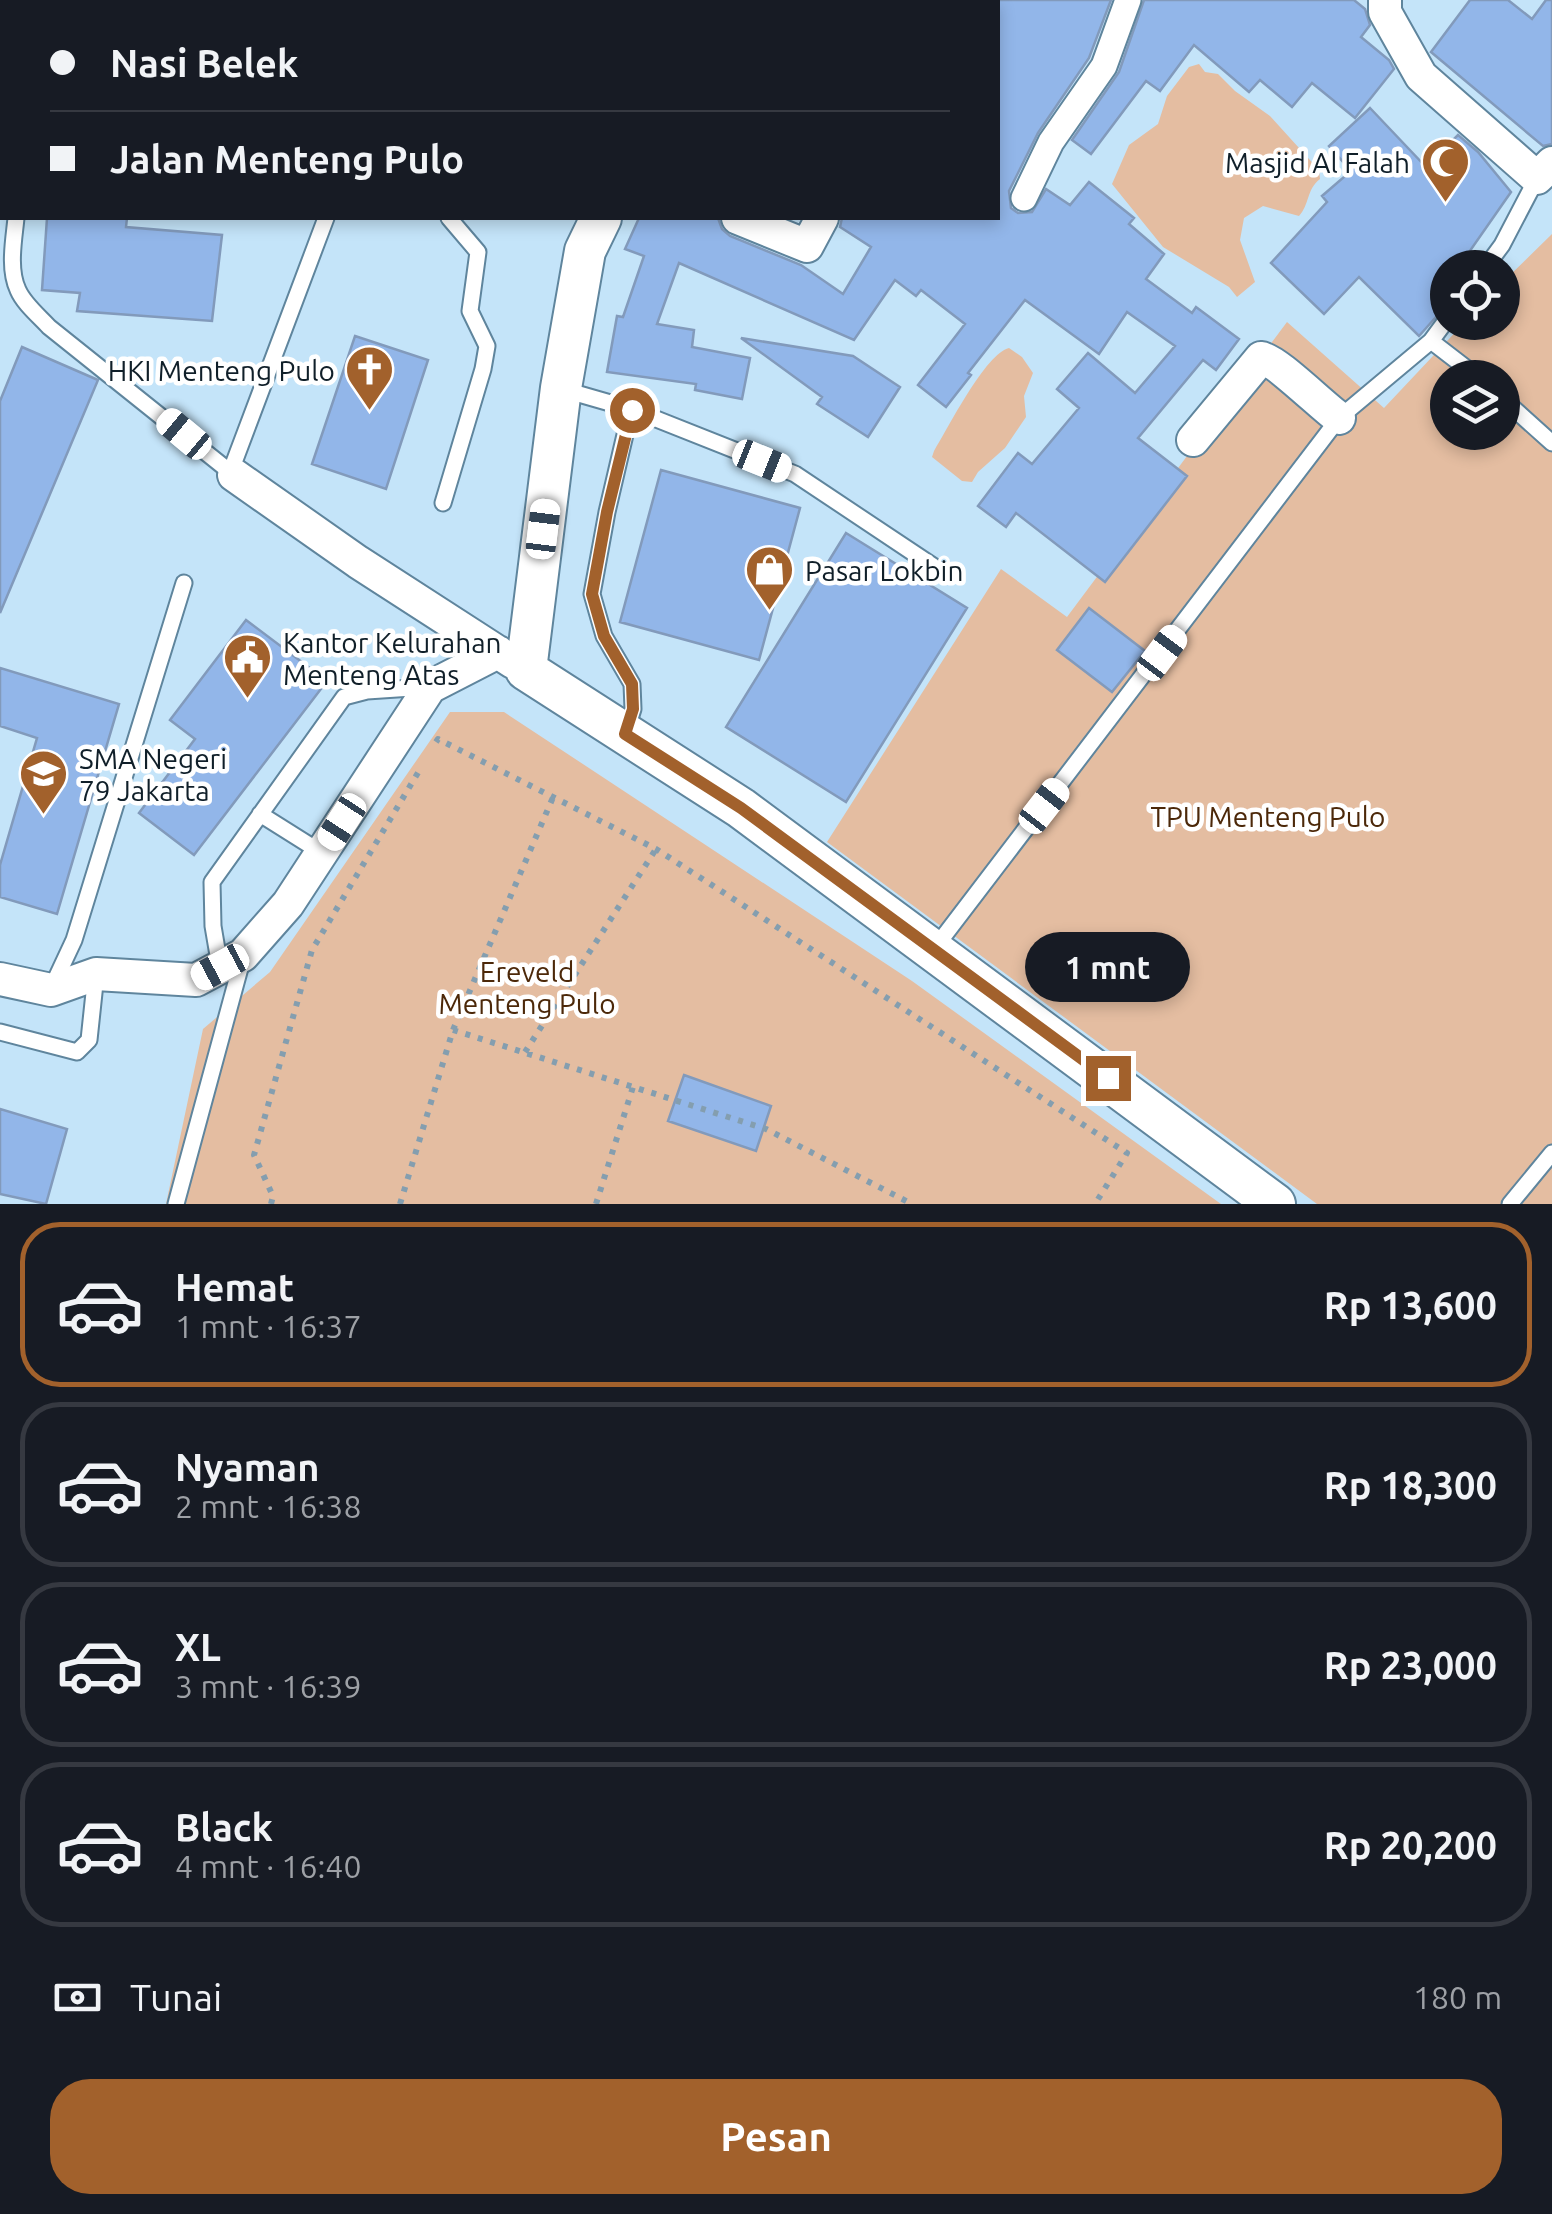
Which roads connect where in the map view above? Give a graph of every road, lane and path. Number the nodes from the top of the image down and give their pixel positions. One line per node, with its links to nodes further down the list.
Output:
1 (1128, 0): 4 (street)
2 (1385, 0): 3 (street)
3 (1545, 170): 11 (lane)
4 (1024, 198)
5 (16, 220): 20 (lane)
6 (325, 220): 20 (lane)
7 (451, 220): 21 (lane)
8 (600, 220): 14 (street)
9 (743, 220): 10 (street)
10 (821, 220)
11 (1498, 250)
12 (1431, 342): 13 (lane); 17 (lane)
13 (1455, 360)
14 (561, 388): 15 (lane); 24 (street)
15 (632, 410): 22 (lane); 26 (lane)
16 (1520, 414): 19 (lane)
17 (1340, 418): 18 (street); 31 (lane)
18 (1193, 440)
19 (1552, 443)
20 (232, 474): 24 (street)
21 (443, 503)
22 (933, 566)
23 (184, 583): 35 (lane)
24 (512, 661): 25 (street); 26 (street)
25 (430, 686): 28 (lane); 30 (street)
26 (625, 734): 31 (street)
27 (554, 795): 29 (path); 36 (path); 42 (path)
28 (260, 814): 30 (lane); 32 (lane)
29 (656, 849): 38 (path); 46 (path)
30 (322, 853): 32 (street)
31 (934, 949): 47 (street)
32 (232, 961): 33 (street); 41 (lane)
33 (96, 974): 35 (street); 37 (lane)
34 (0, 978): 35 (street)
35 (50, 990)
36 (453, 1030): 38 (path); 43 (path)
37 (0, 1032)
38 (525, 1052): 39 (path)
39 (633, 1086): 44 (path); 45 (path)
40 (1552, 1153): 48 (lane)
41 (176, 1204)
42 (271, 1204)
43 (400, 1204)
44 (596, 1204)
45 (912, 1204)
46 (1095, 1204)
47 (1275, 1204)
48 (1510, 1204)

